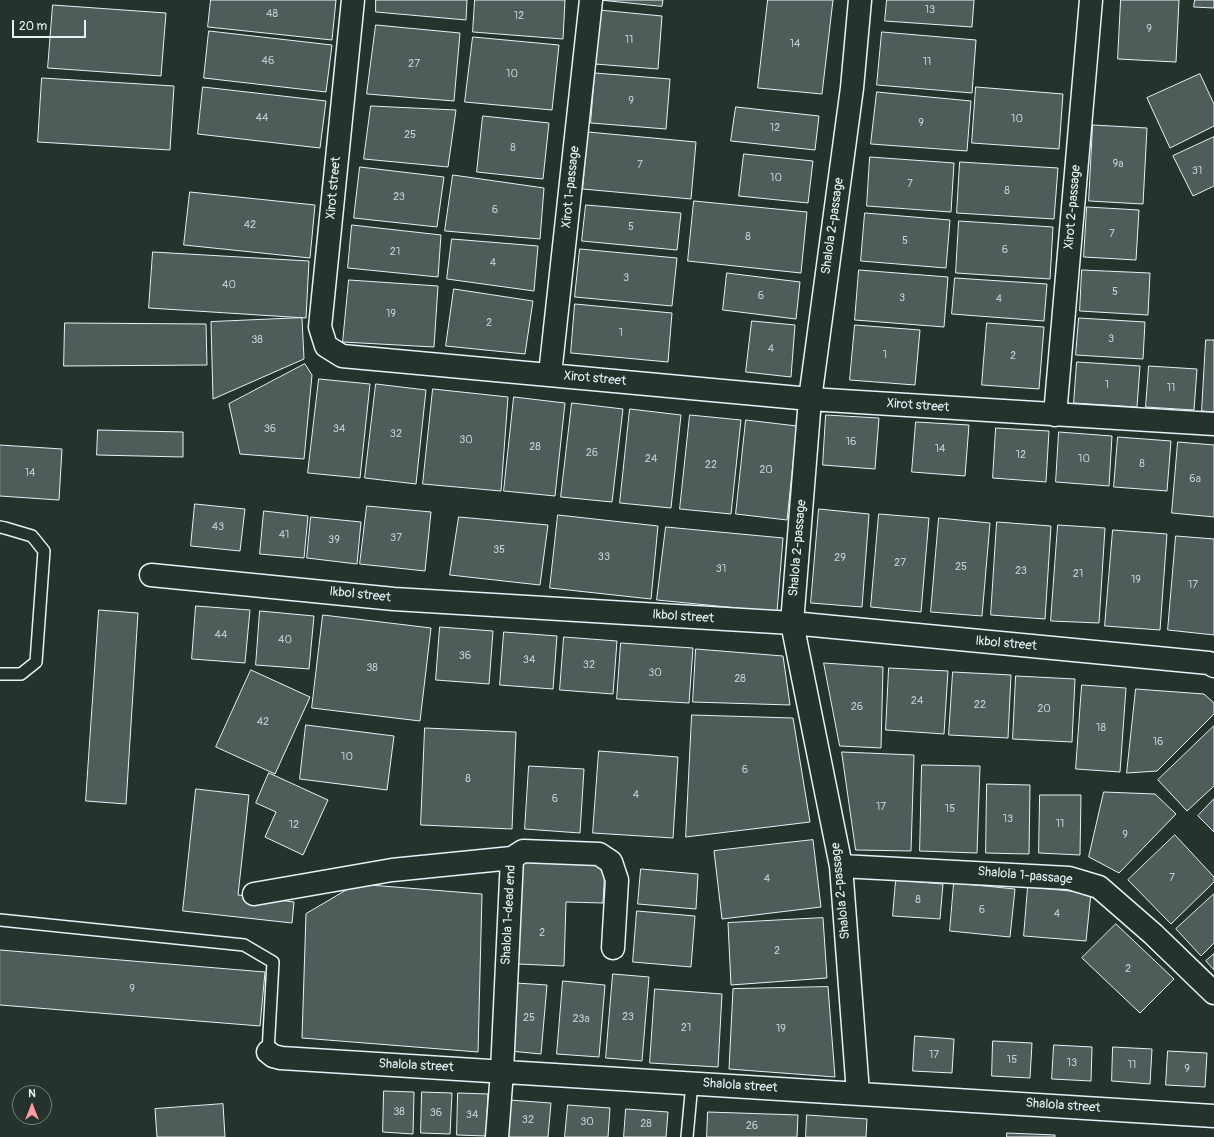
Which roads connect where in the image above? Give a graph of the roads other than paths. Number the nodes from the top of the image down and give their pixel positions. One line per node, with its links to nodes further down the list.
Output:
1 (353, 0): 5 (street, Xirot street)
2 (591, 0): 5 (street, Xirot 1-passage)
3 (860, 0): 6 (street, Shalola 2-passage)
4 (1091, 0): 7 (street, Xirot 2-passage)
5 (550, 374): 6 (street, Xirot street)
6 (810, 399): 7 (street, Xirot street); 11 (street, Shalola 2-passage)
7 (1055, 415): 8 (street, Xirot street)
8 (1214, 424)
9 (0, 528): 13 (lane)
10 (151, 575): 11 (street, Ikbol street)
11 (792, 623): 12 (street, Ikbol street); 15 (street, Shalola 2-passage)
12 (1214, 666)
13 (0, 674)
14 (512, 858): 16 (street, Shalola 1-dead end); 18 (street); 21 (street, Shalola 1-dead end)
15 (841, 866): 19 (street, Shalola 1-passage); 23 (street, Shalola 2-passage)
16 (254, 894)
17 (0, 920): 20 (lane)
18 (613, 948)
19 (1214, 993)
20 (268, 1052): 21 (street, Shalola street)
21 (502, 1071): 22 (street, Shalola street); 25 (street, Shalola 1-dead end)
22 (692, 1083): 23 (street, Shalola street); 26 (lane)
23 (858, 1093): 24 (street, Shalola street)
24 (1214, 1116)
25 (498, 1137)
26 (688, 1137)

